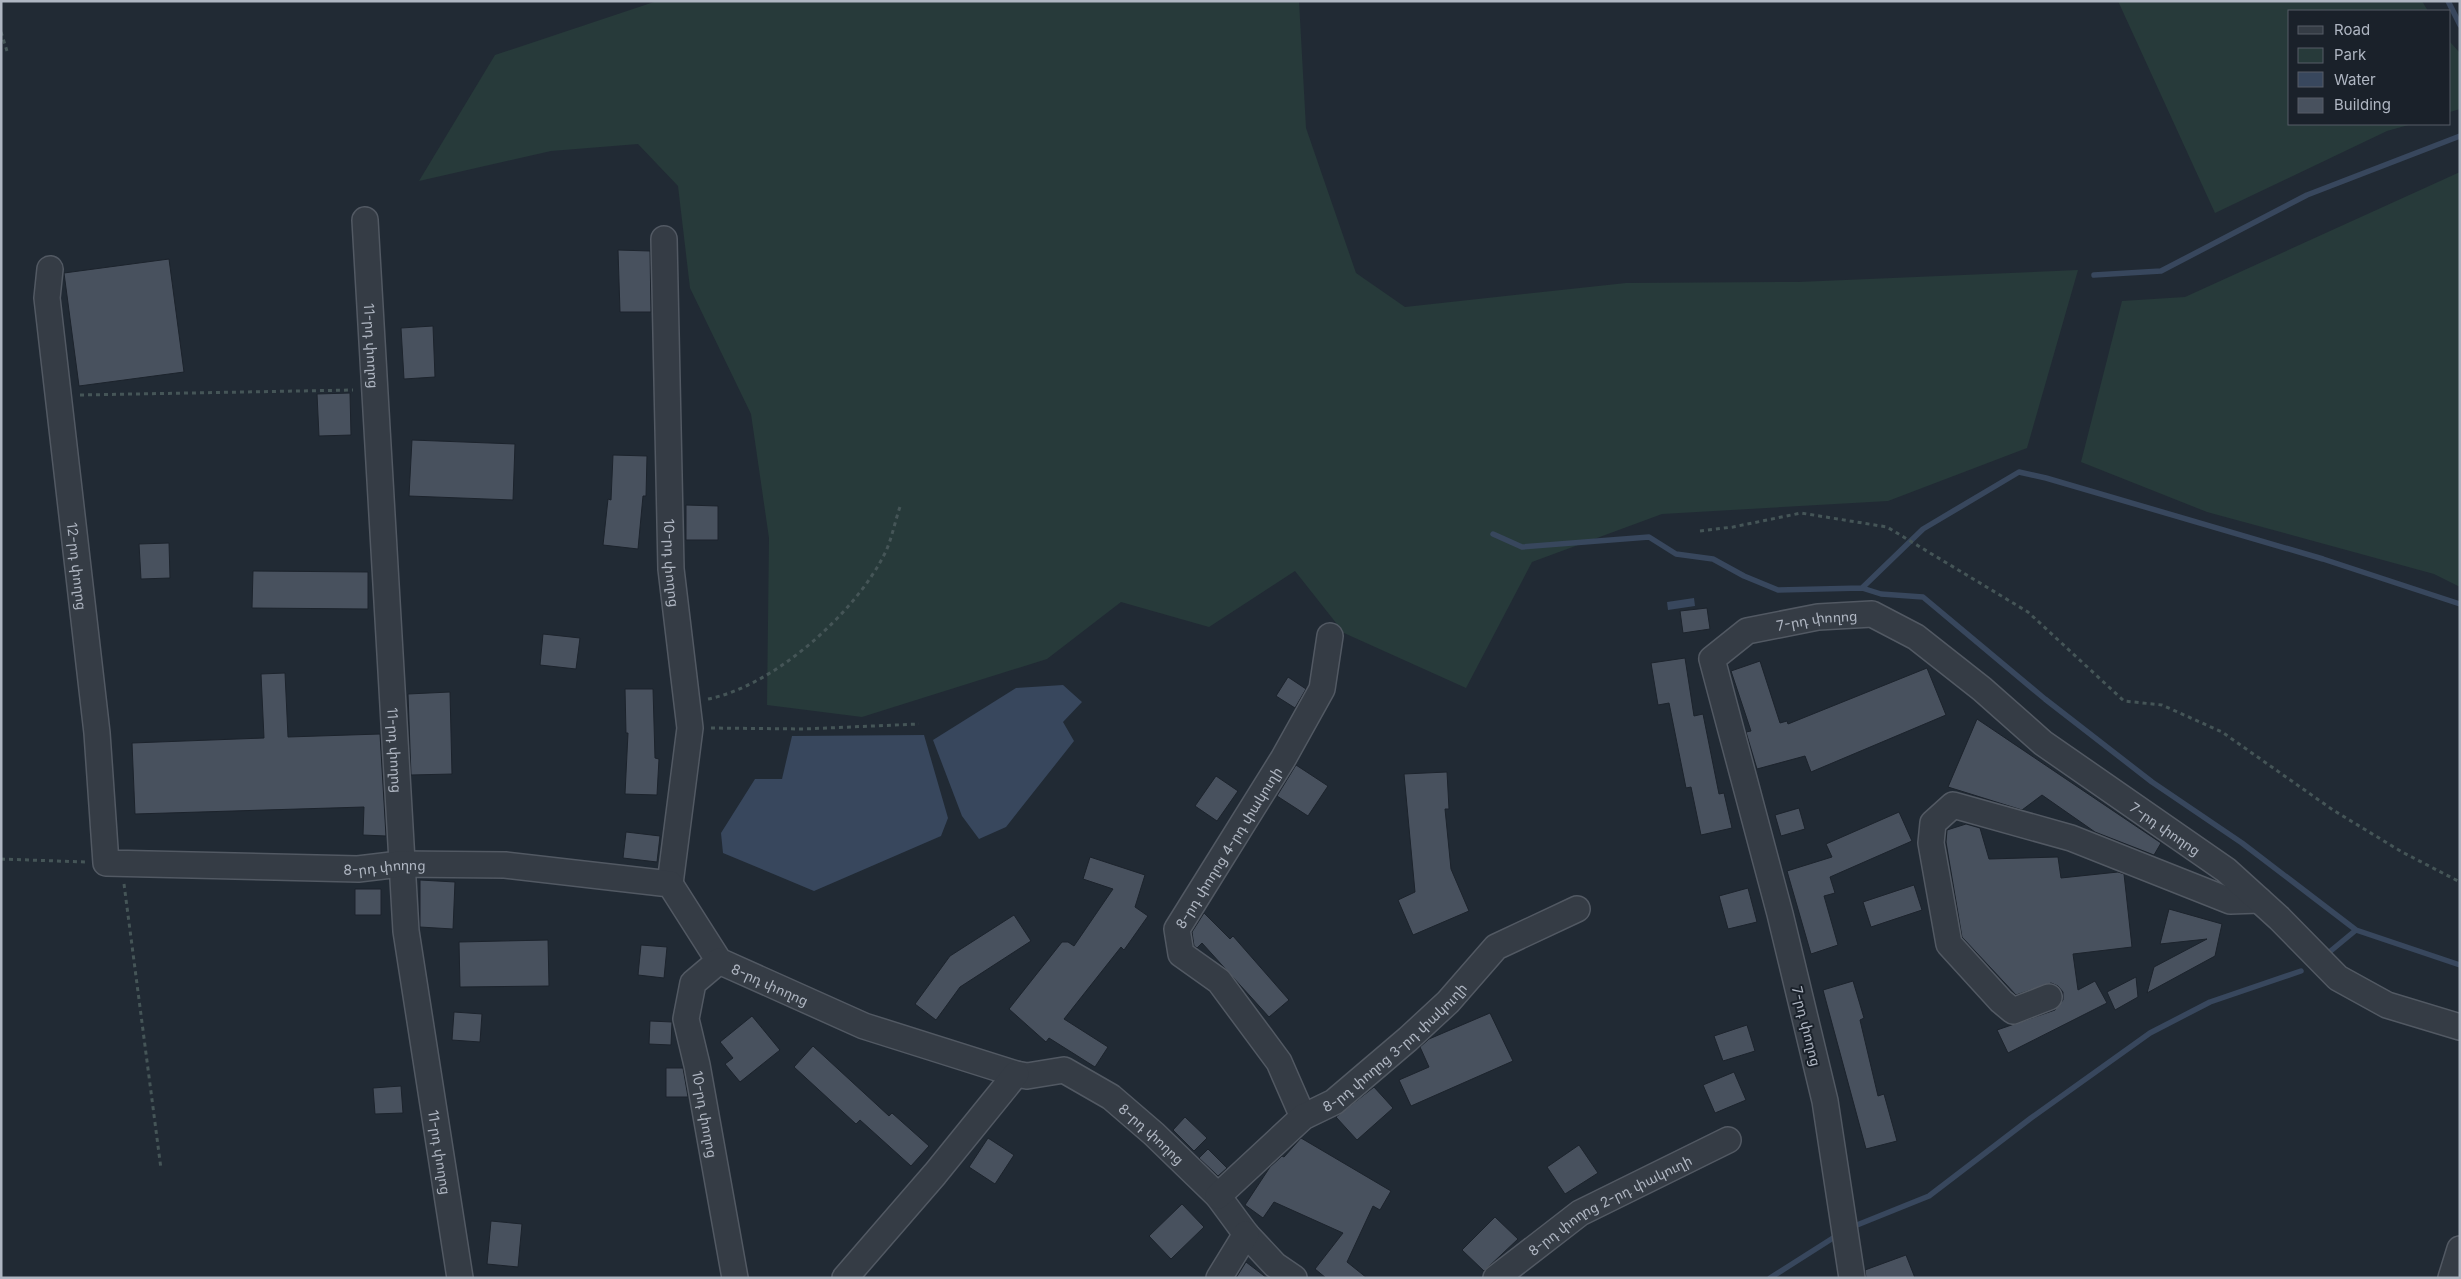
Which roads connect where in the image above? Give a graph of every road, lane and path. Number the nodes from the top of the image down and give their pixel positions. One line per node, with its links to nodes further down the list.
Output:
1 (1, 32): 2 (path)
2 (8, 51)
3 (365, 220): 6 (street, 11-րդ փողոց)
4 (664, 239): 11 (street, 10-րդ փողոց)
5 (50, 269): 7 (street, 12-րդ փողոց)
6 (374, 389): 7 (path); 16 (street, 11-րդ փողոց)
7 (59, 395): 15 (street, 12-րդ փողոց)
8 (900, 504): 11 (path)
9 (1700, 530): 17 (path)
10 (1330, 636): 25 (street, 8-րդ փողոց 4-րդ փակուղի)
11 (687, 703): 13 (street, 10-րդ փողոց)
12 (919, 724): 13 (path)
13 (690, 728): 18 (street, 10-րդ փողոց)
14 (1, 860): 15 (path)
15 (114, 863): 16 (street, 8-րդ փողոց); 27 (path)
16 (400, 864): 18 (street, 8-րդ փողոց); 31 (street, 11-րդ փողոց)
17 (2460, 882)
18 (670, 884): 21 (street, 8-րդ փողոց)
19 (2259, 900): 22 (street); 23 (street, 7-րդ փողոց); 37 (street, 7-րդ փողոց)
20 (1577, 909): 25 (street, 8-րդ փողոց 3-րդ փակուղի)
21 (719, 961): 24 (street, 8-րդ փողոց); 32 (street, 10-րդ փողոց)
22 (2049, 997)
23 (2460, 1027)
24 (1016, 1074): 28 (street, 8-րդ փողոց); 33 (street)
25 (1303, 1117): 28 (street, 8-րդ փողոց 3-րդ փակուղի)
26 (1728, 1140): 36 (street, 8-րդ փողոց 2-րդ փակուղի)
27 (161, 1169)
28 (1218, 1196): 29 (street, 8-րդ փողոց)
29 (1246, 1234): 34 (street); 35 (street, 8-րդ փողոց)
30 (2460, 1249): 38 (street)
31 (460, 1278)
32 (735, 1278)
33 (846, 1278)
34 (1219, 1278)
35 (1294, 1278)
36 (1496, 1278)
37 (1852, 1278)
38 (2451, 1278)

